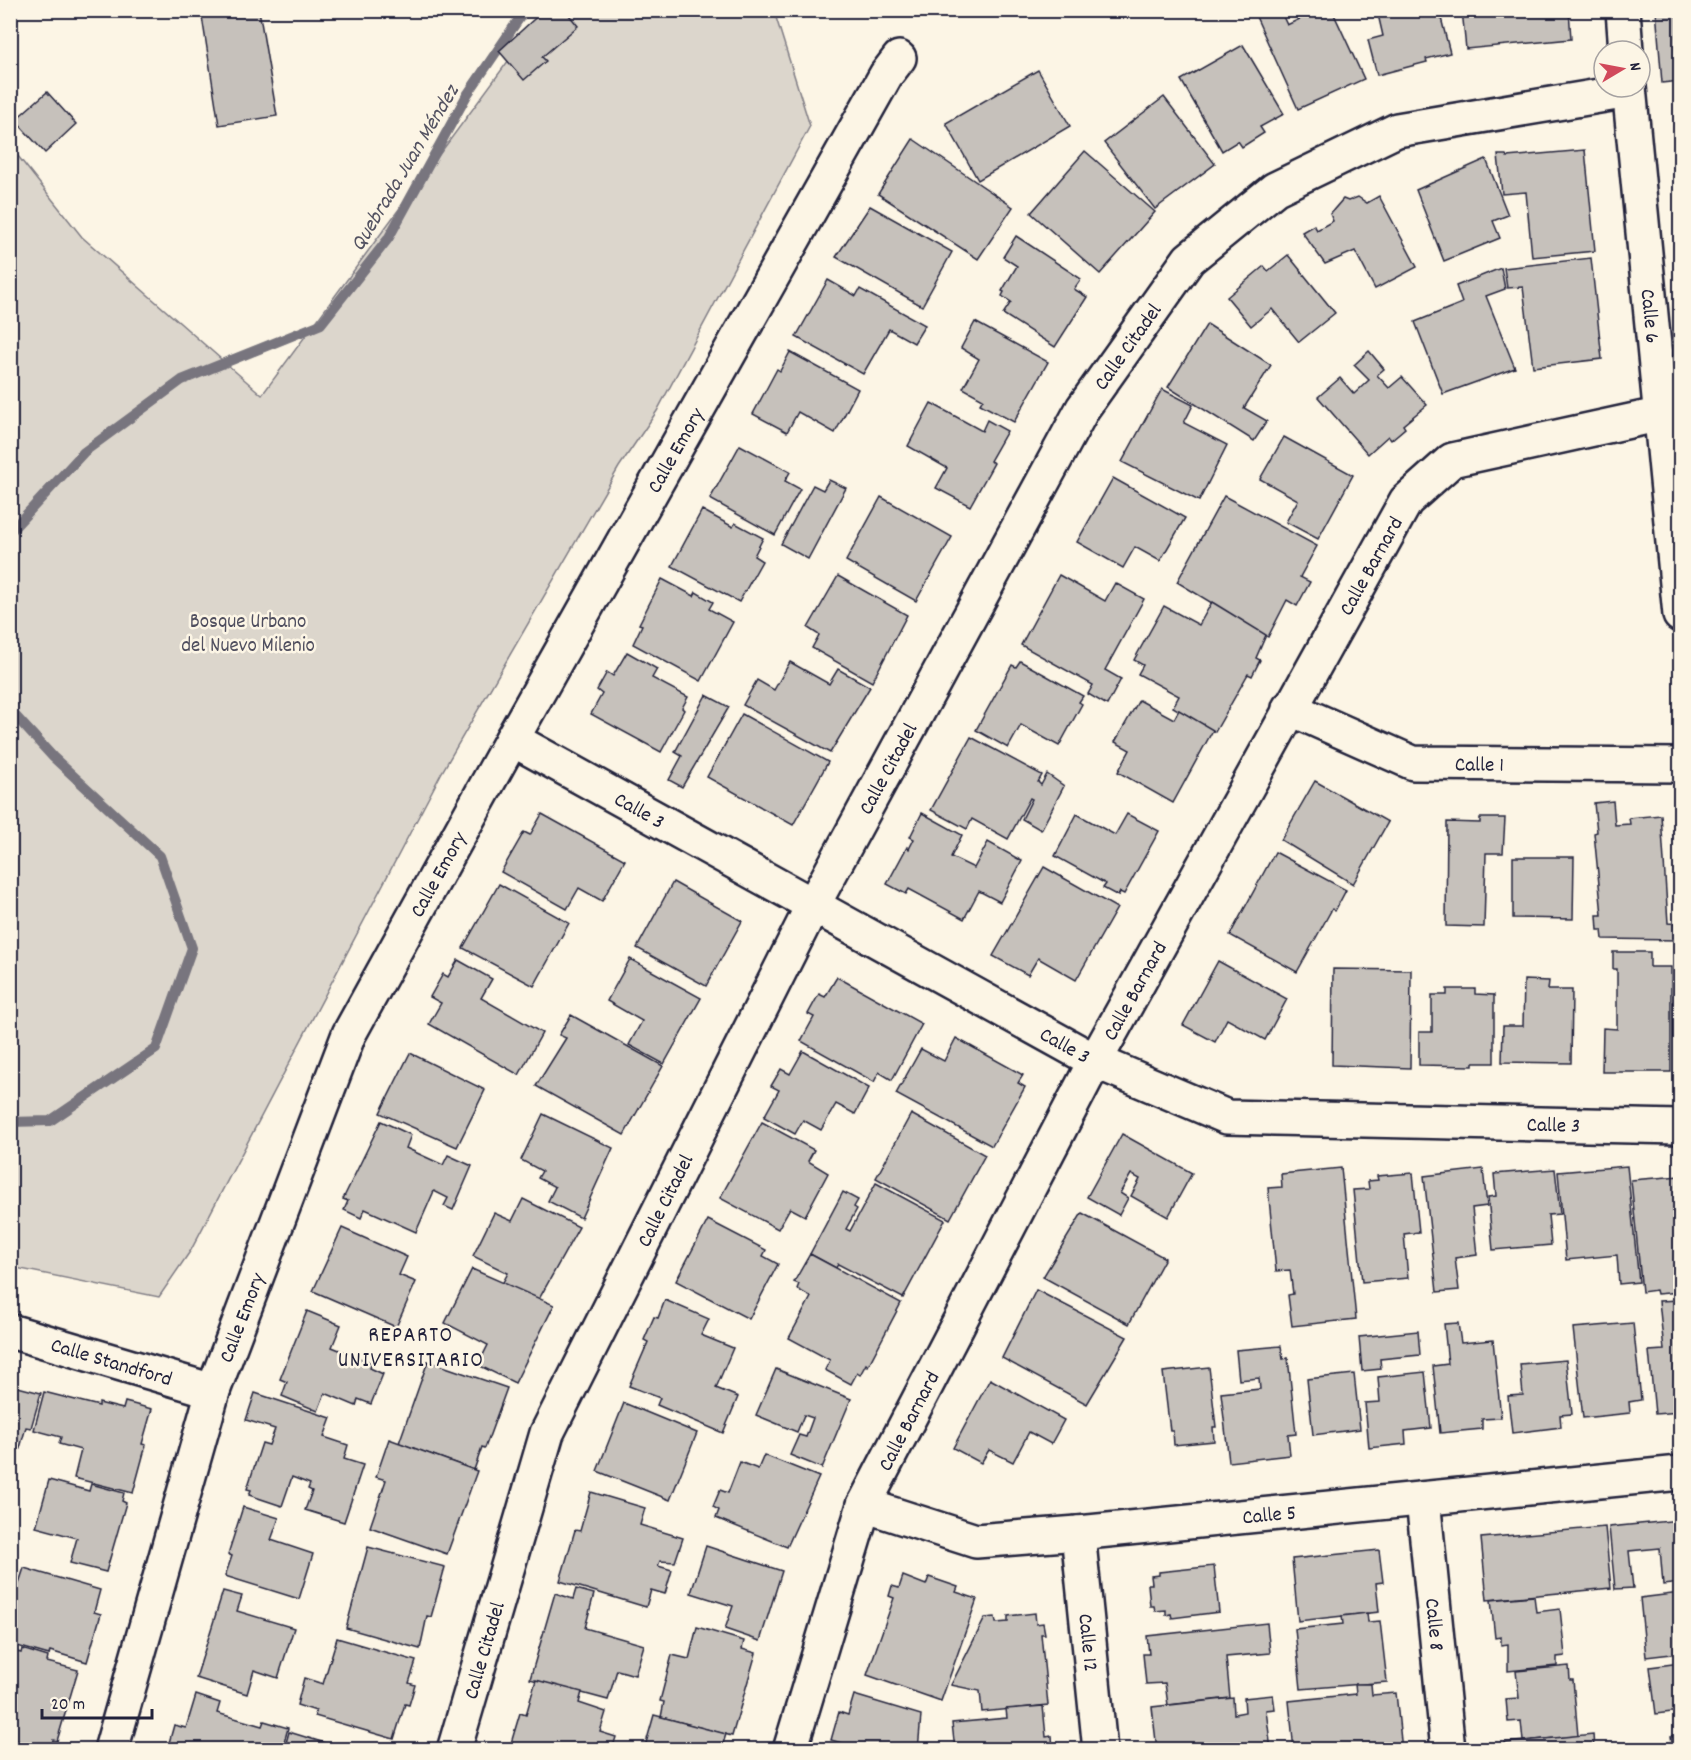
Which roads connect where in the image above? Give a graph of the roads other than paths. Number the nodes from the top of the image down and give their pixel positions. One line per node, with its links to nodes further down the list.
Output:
1 (1623, 10): 2 (street)
2 (1625, 39)
3 (899, 58): 9 (street, Calle Emory)
4 (1592, 96): 11 (street, Calle Citadel)
5 (1630, 99): 6 (street, Calle 6)
6 (1662, 414): 7 (street, Calle 6); 8 (street, Calle Barnard)
7 (1680, 615)
8 (1290, 708): 10 (street, Calle 1); 12 (street, Calle Barnard)
9 (512, 739): 11 (street, Calle 3); 15 (street, Calle Emory)
10 (1680, 765)
11 (813, 905): 12 (street, Calle 3); 21 (street, Calle Citadel)
12 (1095, 1061): 13 (street, Calle 3); 18 (street, Calle Barnard)
13 (1680, 1127)
14 (10, 1331): 15 (street, Calle Standford)
15 (213, 1391): 20 (street, Calle Emory)
16 (1680, 1473): 17 (street, Calle 5)
17 (1423, 1499): 19 (street, Calle 5); 24 (street, Calle 8)
18 (864, 1504): 19 (street, Calle 5); 22 (street, Calle Barnard)
19 (1078, 1533): 23 (street, Calle 12)
20 (111, 1749)
21 (454, 1749)
22 (790, 1749)
23 (1100, 1749)
24 (1448, 1749)

